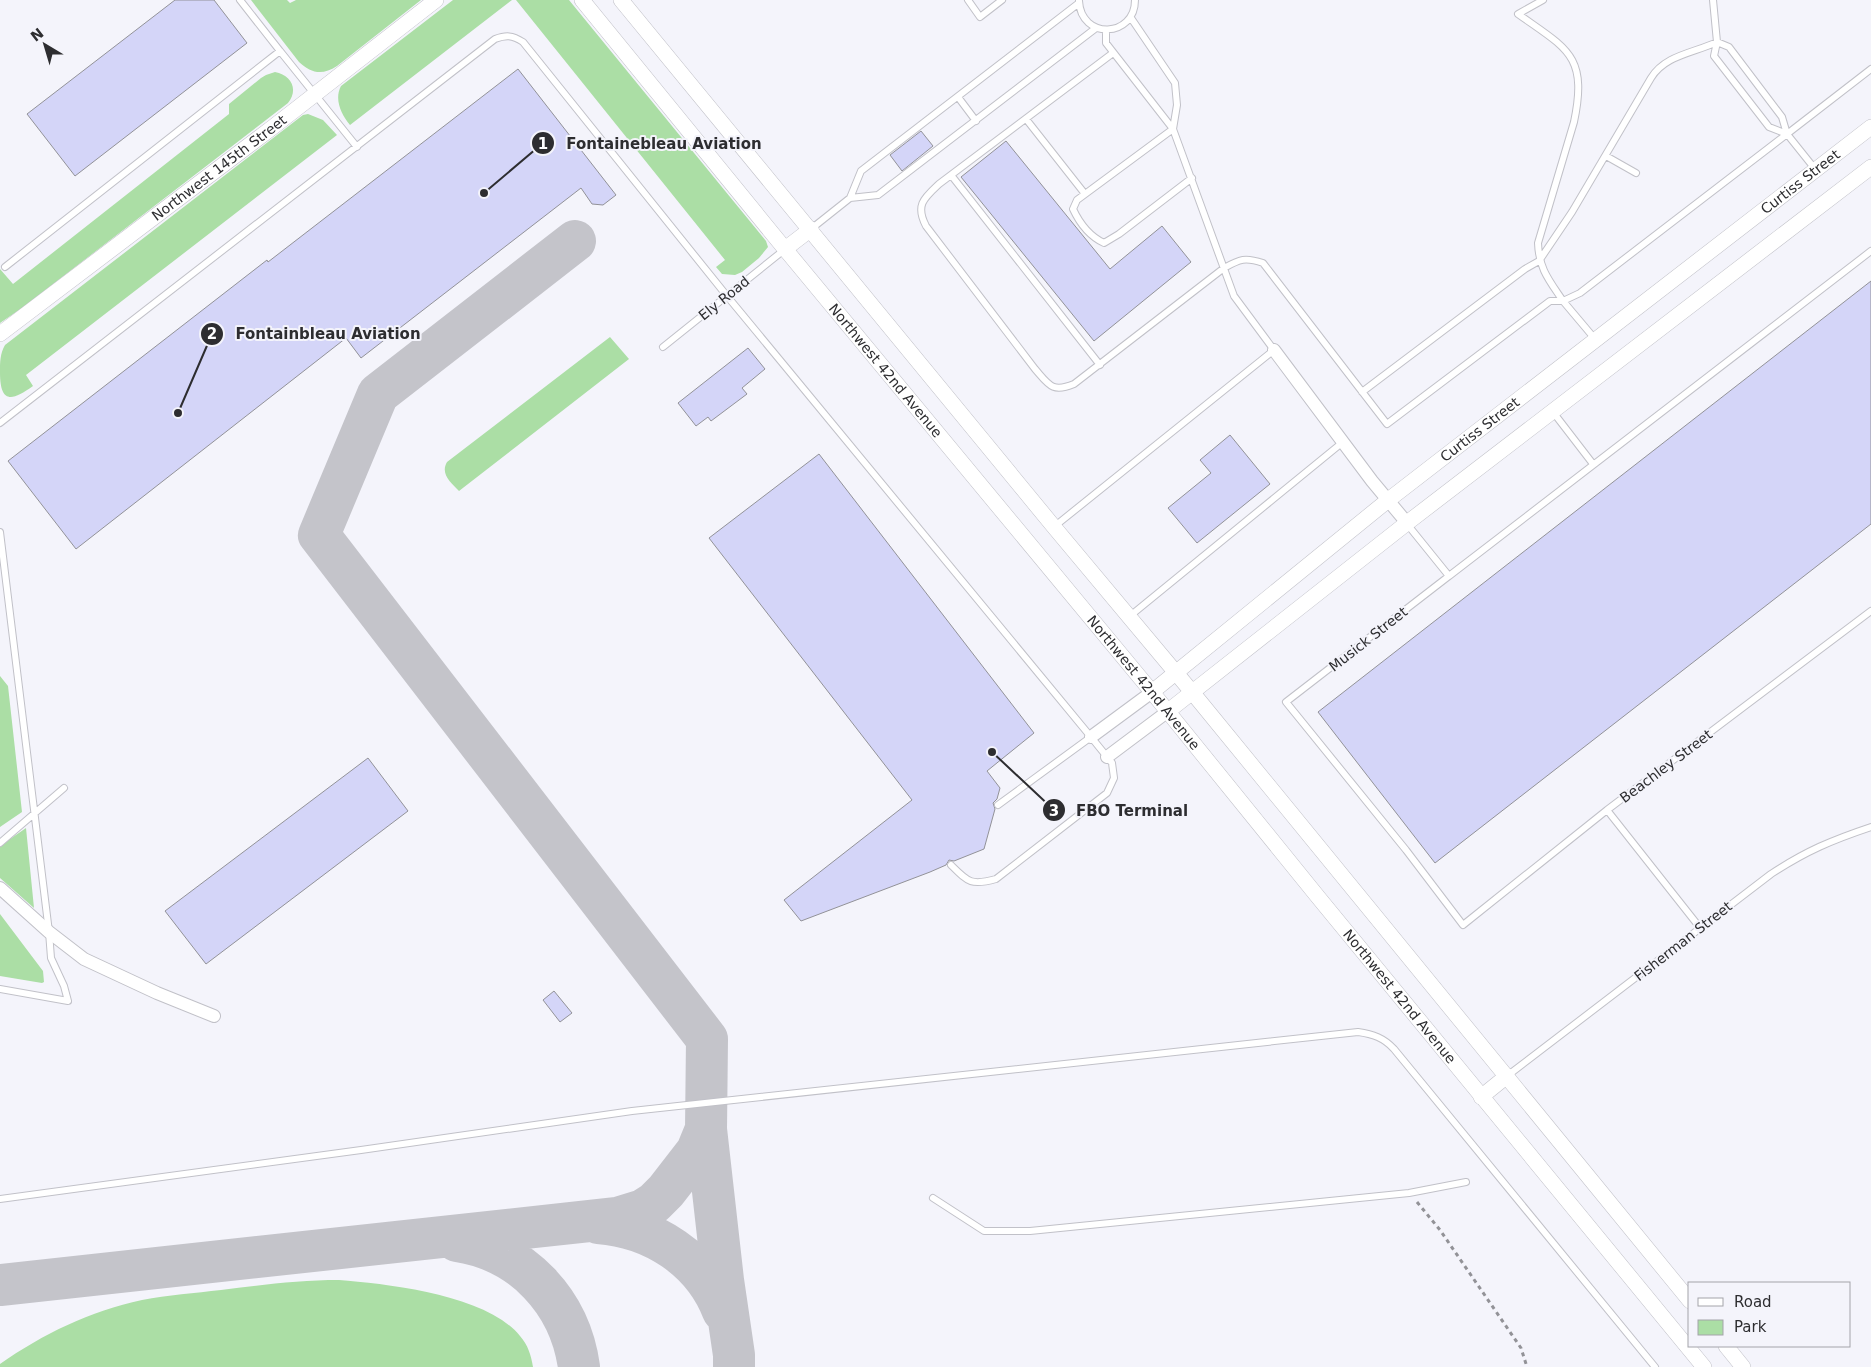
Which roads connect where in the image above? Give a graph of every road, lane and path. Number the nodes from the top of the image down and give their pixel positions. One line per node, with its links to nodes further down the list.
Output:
1 (240, 0): 15 (lane)
2 (436, 0): 18 (street, Northwest 145th Street)
3 (582, 0): 35 (street, Northwest 42nd Avenue)
4 (621, 0): 34 (street)
5 (968, 0): 6 (lane)
6 (1002, 0)
7 (1135, 0): 11 (lane)
8 (1543, 0): 37 (lane)
9 (1713, 0): 14 (lane)
10 (1079, 2): 12 (lane); 19 (lane)
11 (1131, 18): 13 (lane); 23 (lane)
12 (1096, 28): 13 (lane); 21 (lane)
13 (1106, 30): 16 (lane)
14 (1717, 42): 24 (lane); 24 (lane); 26 (lane)
15 (280, 51): 18 (lane); 38 (lane)
16 (1113, 53): 20 (lane); 23 (lane)
17 (1871, 69): 24 (lane)
18 (315, 94): 25 (lane); 42 (street, Northwest 145th Street)
19 (958, 97): 21 (lane); 33 (lane)
20 (1026, 119): 30 (lane); 32 (lane)
21 (976, 120): 33 (lane)
22 (1871, 127): 28 (street, Curtiss Street)
23 (1173, 128): 31 (lane); 32 (lane)
24 (1788, 134): 28 (lane); 41 (lane)
25 (357, 147): 40 (lane); 49 (lane)
26 (1606, 156): 29 (lane); 37 (lane)
27 (1871, 167): 48 (street)
28 (1816, 170): 43 (street, Curtiss Street)
29 (1636, 172)
30 (951, 176): 46 (lane); 46 (lane)
31 (1192, 178): 32 (lane); 39 (lane)
32 (1085, 194)
33 (850, 198): 34 (lane)
34 (811, 229): 35 (street); 54 (street)
35 (785, 249): 40 (lane, Ely Road); 60 (street, Northwest 42nd Avenue)
36 (1871, 251): 51 (lane)
37 (1539, 262): 41 (lane); 47 (lane)
38 (5, 268)
39 (1224, 268): 45 (lane); 46 (lane); 47 (lane)
40 (727, 296): 44 (lane, Ely Road); 63 (lane)
41 (1563, 301): 43 (lane); 47 (lane)
42 (0, 334)
43 (1596, 340): 52 (street, Curtiss Street)
44 (663, 347)
45 (1274, 350): 50 (street); 54 (lane)
46 (1100, 365)
47 (1362, 392)
48 (1553, 412): 51 (lane); 53 (street)
49 (0, 423)
50 (1343, 442): 52 (street); 58 (lane)
51 (1594, 464): 56 (lane)
52 (1387, 501): 53 (street); 59 (street, Curtiss Street)
53 (1407, 523): 56 (lane); 61 (street)
54 (1054, 527): 58 (street)
55 (0, 532): 68 (lane)
56 (1449, 576): 73 (lane, Musick Street)
57 (1871, 611): 67 (lane, Beachley Street)
58 (1130, 616): 59 (street)
59 (1177, 673): 60 (street, Curtiss Street); 61 (street)
60 (1152, 692): 62 (street, Northwest 42nd Avenue); 63 (street, Curtiss Street)
61 (1192, 692): 62 (street); 78 (street)
62 (1167, 712): 64 (street); 79 (street, Northwest 42nd Avenue)
63 (1091, 737): 64 (lane); 66 (lane)
64 (1107, 757): 71 (lane)
65 (64, 788): 68 (lane)
66 (998, 805)
67 (1607, 810): 73 (lane, Beachley Street); 74 (lane)
68 (34, 812): 70 (lane); 75 (lane)
69 (1871, 828): 74 (lane, Fisherman Street)
70 (0, 843)
71 (951, 865)
72 (0, 888): 75 (street)
73 (1463, 925)
74 (1701, 929): 78 (lane, Fisherman Street)
75 (49, 932): 76 (lane); 77 (street)
76 (0, 989)
77 (214, 1016)
78 (1507, 1076): 79 (street); 84 (street)
79 (1481, 1097): 88 (street, Northwest 42nd Avenue)
80 (1466, 1182): 81 (lane)
81 (1410, 1193): 82 (lane); 86 (path)
82 (933, 1198)
83 (0, 1199): 87 (lane)
84 (1688, 1299)
85 (1727, 1347): 89 (street)
86 (1527, 1367)
87 (1655, 1367)
88 (1704, 1367)
89 (1743, 1367)

